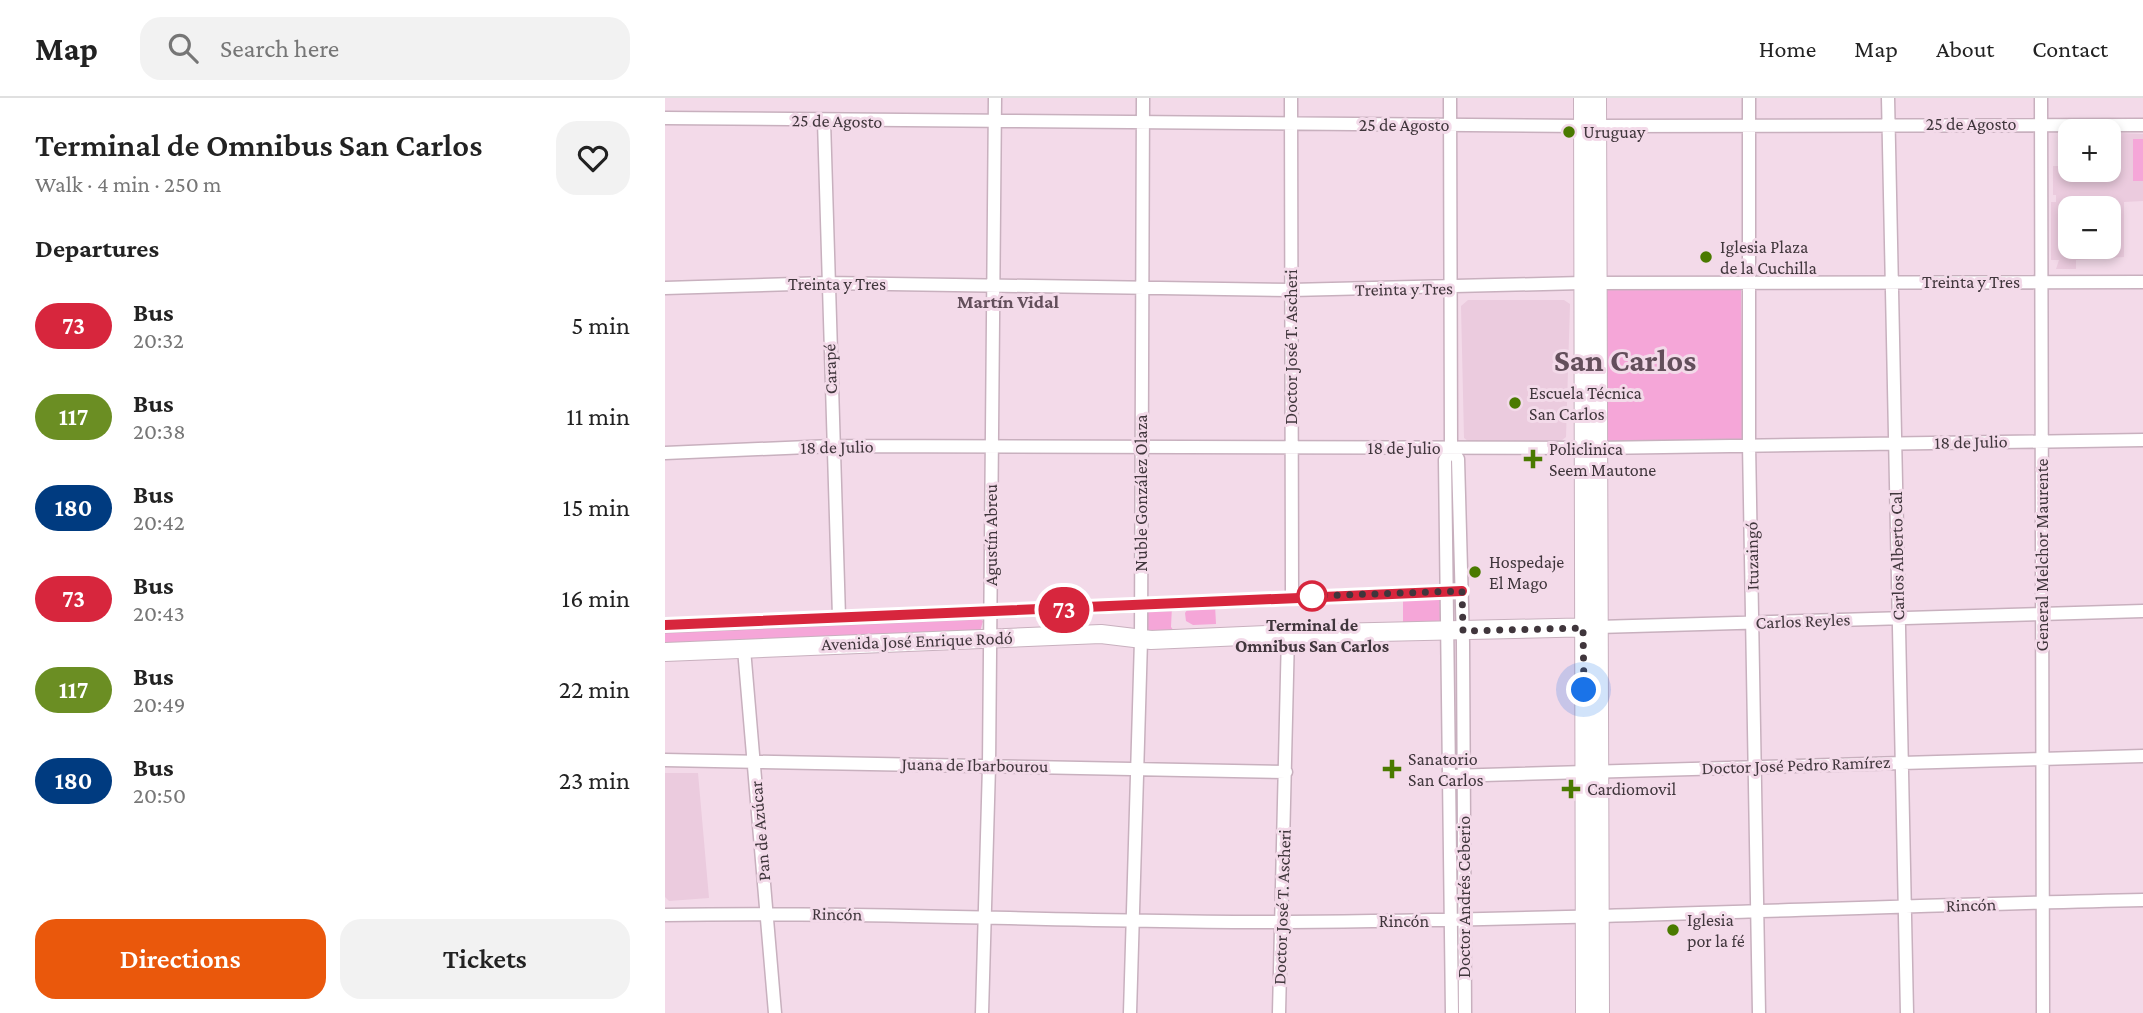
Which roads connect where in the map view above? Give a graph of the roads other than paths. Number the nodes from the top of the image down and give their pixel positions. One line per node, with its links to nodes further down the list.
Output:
1 (995, 98): 12 (street, Agustín Abreu)
2 (1143, 98): 13 (street, Nuble González Olaza)
3 (1291, 98): 14 (street, Doctor José T. Ascheri)
4 (1450, 98): 16 (street, Doctor Andrés Ceberio)
5 (1583, 98): 20 (main road)
6 (1597, 98): 20 (main road)
7 (1749, 98): 17 (street, Ituzaingó)
8 (1888, 98): 18 (street, Carlos Alberto Cal)
9 (2041, 98): 15 (street, General Melchor Maurente)
10 (665, 118): 11 (street, 25 de Agosto)
11 (824, 121): 12 (street, 25 de Agosto); 25 (street, Carapé)
12 (995, 122): 13 (street, 25 de Agosto); 27 (street, Agustín Abreu)
13 (1143, 123): 14 (street, 25 de Agosto); 28 (street, Nuble González Olaza)
14 (1291, 124): 16 (street, 25 de Agosto); 31 (street, Doctor José T. Ascheri)
15 (2041, 124): 18 (street, 25 de Agosto); 19 (street, 25 de Agosto); 23 (street, General Melchor Maurente)
16 (1449, 125): 20 (street, 25 de Agosto); 30 (street, Doctor Andrés Ceberio)
17 (1749, 125): 18 (street, 25 de Agosto); 20 (street, 25 de Agosto); 21 (street, Ituzaingó)
18 (1889, 125): 22 (street, Carlos Alberto Cal)
19 (2143, 125)
20 (1590, 126): 26 (main road)
21 (1749, 282): 22 (street, Treinta y Tres); 26 (street, Treinta y Tres); 35 (street, Ituzaingó)
22 (1892, 282): 23 (street, Treinta y Tres); 34 (street, Carlos Alberto Cal)
23 (2041, 282): 24 (street, Treinta y Tres); 33 (street, General Melchor Maurente)
24 (2143, 282)
25 (827, 283): 27 (street, Treinta y Tres); 29 (street, Treinta y Tres); 36 (street, Carapé)
26 (1589, 283): 30 (street, Treinta y Tres); 40 (main road)
27 (993, 285): 28 (street, Treinta y Tres); 37 (street, Agustín Abreu)
28 (1141, 286): 31 (street, Treinta y Tres); 38 (street, Nuble González Olaza)
29 (665, 288)
30 (1448, 289): 31 (street, Treinta y Tres); 39 (street, Doctor Andrés Ceberio)
31 (1291, 290): 41 (street, Doctor José T. Ascheri)
32 (2143, 440): 33 (street, 18 de Julio)
33 (2041, 441): 34 (street, 18 de Julio); 49 (street, General Melchor Maurente)
34 (1895, 443): 35 (street, 18 de Julio); 50 (street, Carlos Alberto Cal)
35 (1749, 444): 40 (street, 18 de Julio); 52 (street, Ituzaingó)
36 (832, 446): 37 (street, 18 de Julio); 42 (street, 18 de Julio); 51 (street, Carapé)
37 (991, 446): 38 (street, 18 de Julio); 48 (street, Agustín Abreu)
38 (1142, 447): 41 (street, 18 de Julio); 46 (street, Nuble González Olaza)
39 (1451, 448): 40 (street, 18 de Julio); 41 (street, 18 de Julio); 43 (street, Doctor Andrés Ceberio); 44 (street, Doctor Andrés Ceberio)
40 (1589, 448): 54 (main road)
41 (1291, 449): 45 (street, Doctor José T. Ascheri)
42 (665, 453)
43 (1447, 591): 44 (street, Avenida José Enrique Rodó); 45 (street, Avenida José Enrique Rodó); 55 (street, Doctor Andrés Ceberio)
44 (1462, 591): 55 (street, Doctor Andrés Ceberio)
45 (1291, 596): 46 (street, Avenida José Enrique Rodó)
46 (1140, 603): 48 (street, Avenida José Enrique Rodó); 58 (street, Nuble González Olaza)
47 (2143, 611): 49 (street, Carlos Reyles)
48 (990, 614): 51 (street, Avenida José Enrique Rodó); 57 (street, Agustín Abreu)
49 (2042, 614): 50 (street, Carlos Reyles); 62 (street, General Melchor Maurente)
50 (1899, 617): 52 (street, Carlos Reyles); 65 (street, Carlos Alberto Cal)
51 (839, 618): 53 (street, Avenida José Enrique Rodó)
52 (1753, 622): 54 (street, Carlos Reyles); 67 (street, Ituzaingó)
53 (665, 625)
54 (1590, 628): 55 (main road, Carlos Reyles); 69 (main road)
55 (1455, 631): 56 (main road, Avenida José Enrique Rodó); 71 (street, Doctor Andrés Ceberio); 72 (street, Doctor Andrés Ceberio)
56 (1288, 634): 58 (main road, Avenida José Enrique Rodó); 70 (street, Doctor José T. Ascheri)
57 (990, 638): 58 (main road, Avenida José Enrique Rodó); 59 (main road, Avenida José Enrique Rodó); 66 (street, Agustín Abreu)
58 (1141, 640): 68 (street, Nuble González Olaza)
59 (744, 649): 60 (main road, Avenida José Enrique Rodó); 64 (street, Pan de Azúcar)
60 (665, 652)
61 (2143, 756): 62 (street, Doctor José Pedro Ramírez)
62 (2042, 758): 65 (street, Doctor José Pedro Ramírez); 74 (street, General Melchor Maurente)
63 (665, 760): 64 (street, Juana de Ibarbourou)
64 (754, 760): 66 (street, Juana de Ibarbourou); 77 (street, Pan de Azúcar)
65 (1902, 762): 67 (street, Doctor José Pedro Ramírez); 75 (street, Carlos Alberto Cal)
66 (989, 766): 68 (street, Juana de Ibarbourou); 79 (street, Agustín Abreu)
67 (1755, 766): 69 (street, Doctor José Pedro Ramírez); 76 (street, Ituzaingó)
68 (1138, 768): 70 (street, Juana de Ibarbourou); 81 (street, Nuble González Olaza)
69 (1592, 771): 72 (street, Doctor José Pedro Ramírez); 80 (main road)
70 (1286, 772): 83 (street, Doctor José T. Ascheri)
71 (1448, 776): 72 (street, Doctor José Pedro Ramírez); 82 (street, Doctor Andrés Ceberio)
72 (1463, 776): 82 (street, Doctor Andrés Ceberio)
73 (2143, 900): 74 (street, Rincón)
74 (2043, 902): 75 (street, Rincón); 94 (street, General Melchor Maurente)
75 (1904, 907): 76 (street, Rincón); 93 (street, Carlos Alberto Cal)
76 (1756, 909): 80 (street, Rincón); 92 (street, Ituzaingó)
77 (767, 913): 78 (street, Rincón); 79 (street, Rincón); 84 (street, Pan de Azúcar)
78 (665, 915)
79 (985, 916): 81 (street, Rincón); 85 (street, Agustín Abreu)
80 (1591, 917): 82 (street, Rincón); 90 (main road); 91 (main road)
81 (1134, 919): 83 (street, Rincón); 86 (street, Nuble González Olaza)
82 (1458, 920): 83 (street, Rincón); 88 (street, Doctor Andrés Ceberio); 89 (street, Doctor Andrés Ceberio)
83 (1282, 922): 87 (street, Doctor José T. Ascheri)
84 (775, 1013)
85 (982, 1013)
86 (1130, 1013)
87 (1279, 1013)
88 (1452, 1013)
89 (1465, 1013)
90 (1584, 1013)
91 (1600, 1013)
92 (1759, 1013)
93 (1907, 1013)
94 (2043, 1013)

